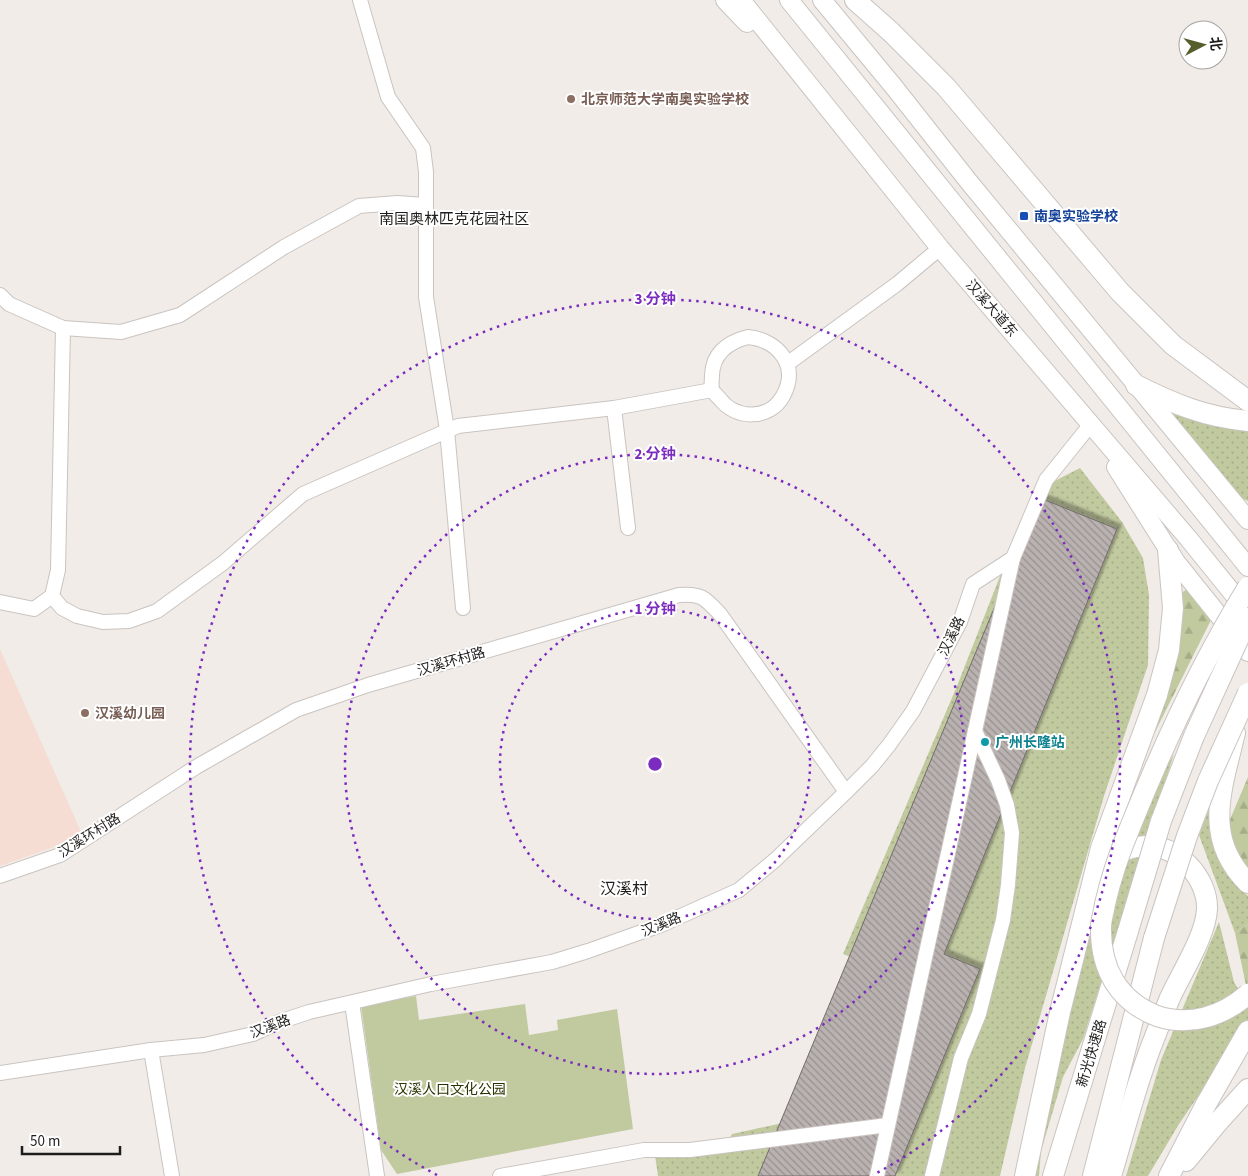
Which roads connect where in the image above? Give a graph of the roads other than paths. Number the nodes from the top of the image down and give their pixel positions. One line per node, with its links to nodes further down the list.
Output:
1 (360, 0): 8 (street)
2 (724, 0): 7 (main road)
3 (741, 0): 7 (main road, 汉溪大道东)
4 (789, 0): 20 (main road)
5 (822, 0): 13 (main road)
6 (855, 0): 15 (highway, bridge)
7 (798, 70): 9 (main road, 汉溪大道东)
8 (425, 205): 11 (street); 19 (street)
9 (940, 248): 12 (street); 18 (main road, 汉溪大道东)
10 (0, 295): 11 (street)
11 (63, 328): 28 (street)
12 (787, 364): 14 (street); 14 (street)
13 (1136, 385): 17 (highway); 21 (main road)
14 (712, 390): 16 (street)
15 (1248, 401)
16 (614, 408): 19 (street); 22 (street)
17 (1248, 421)
18 (1090, 424): 23 (main road); 25 (street); 31 (main road, 汉溪大道东)
19 (447, 430): 28 (street); 30 (street)
20 (1201, 508): 24 (main road); 26 (main road)
21 (1248, 520)
22 (628, 528)
23 (1168, 550): 33 (main road); 39 (highway)
24 (1248, 556)
25 (1013, 558): 35 (street); 36 (street, 汉溪路)
26 (1248, 567)
27 (1248, 587): 40 (highway, bridge)
28 (52, 596): 29 (street)
29 (0, 602)
30 (462, 608)
31 (1248, 612)
32 (1248, 618): 53 (highway, 新光快速路, bridge)
33 (1248, 652)
34 (1245, 700): 38 (highway, bridge); 54 (highway, bridge)
35 (975, 731): 46 (street); 51 (street)
36 (846, 792): 37 (street, 汉溪环村路); 41 (street, 汉溪路)
37 (0, 876)
38 (1248, 883)
39 (1083, 924): 52 (highway); 55 (highway)
40 (1248, 994)
41 (352, 1003): 43 (street, 汉溪路); 48 (street)
42 (1248, 1031): 56 (highway)
43 (151, 1050): 44 (street, 汉溪路); 47 (street)
44 (0, 1073)
45 (1248, 1089): 57 (highway)
46 (888, 1126): 49 (street); 50 (street)
47 (172, 1176)
48 (377, 1176)
49 (500, 1176)
50 (877, 1176)
51 (932, 1176)
52 (1025, 1176)
53 (1053, 1176)
54 (1093, 1176)
55 (1111, 1176)
56 (1169, 1176)
57 (1174, 1176)

